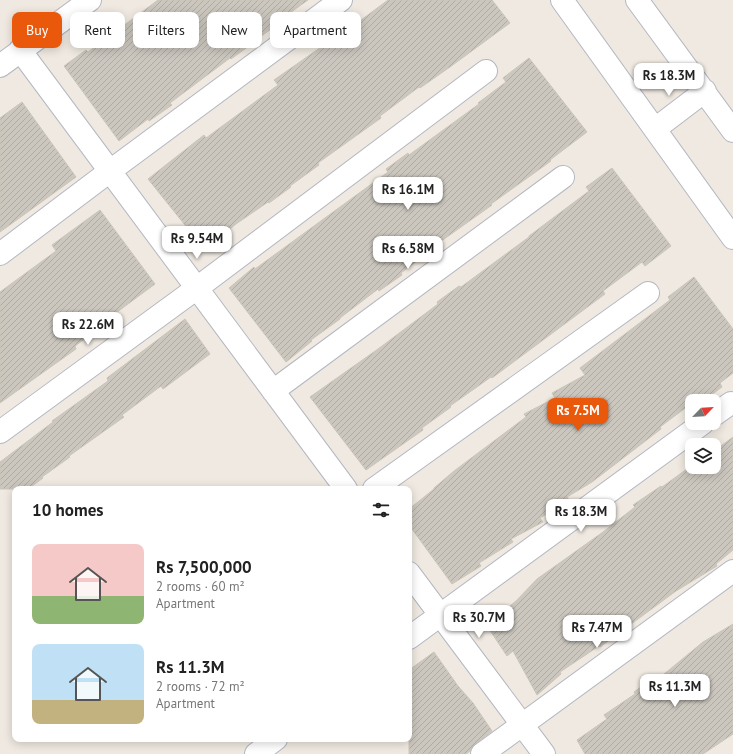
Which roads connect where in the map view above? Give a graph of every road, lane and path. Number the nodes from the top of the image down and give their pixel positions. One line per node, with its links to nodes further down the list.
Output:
1 (90, 0): 5 (street)
2 (341, 0): 11 (street)
3 (562, 0): 9 (street)
4 (636, 0): 8 (street)
5 (20, 50): 6 (street); 11 (street)
6 (0, 66)
7 (486, 71): 15 (street)
8 (704, 91): 9 (street); 10 (street)
9 (655, 129): 13 (street)
10 (733, 130)
11 (110, 171): 14 (street); 15 (street)
12 (563, 177): 17 (street)
13 (733, 238)
14 (0, 254)
15 (197, 288): 17 (street); 19 (street)
16 (648, 293): 21 (street)
17 (273, 391): 20 (street)
18 (693, 430): 24 (street)
19 (0, 432)
20 (344, 486)
21 (378, 486)
22 (733, 571): 26 (street)
23 (412, 577): 24 (street)
24 (440, 615): 25 (street); 26 (street)
25 (412, 636)
26 (522, 725): 29 (street); 30 (street)
27 (272, 742): 28 (street)
28 (256, 754)
29 (482, 754)
30 (544, 754)

